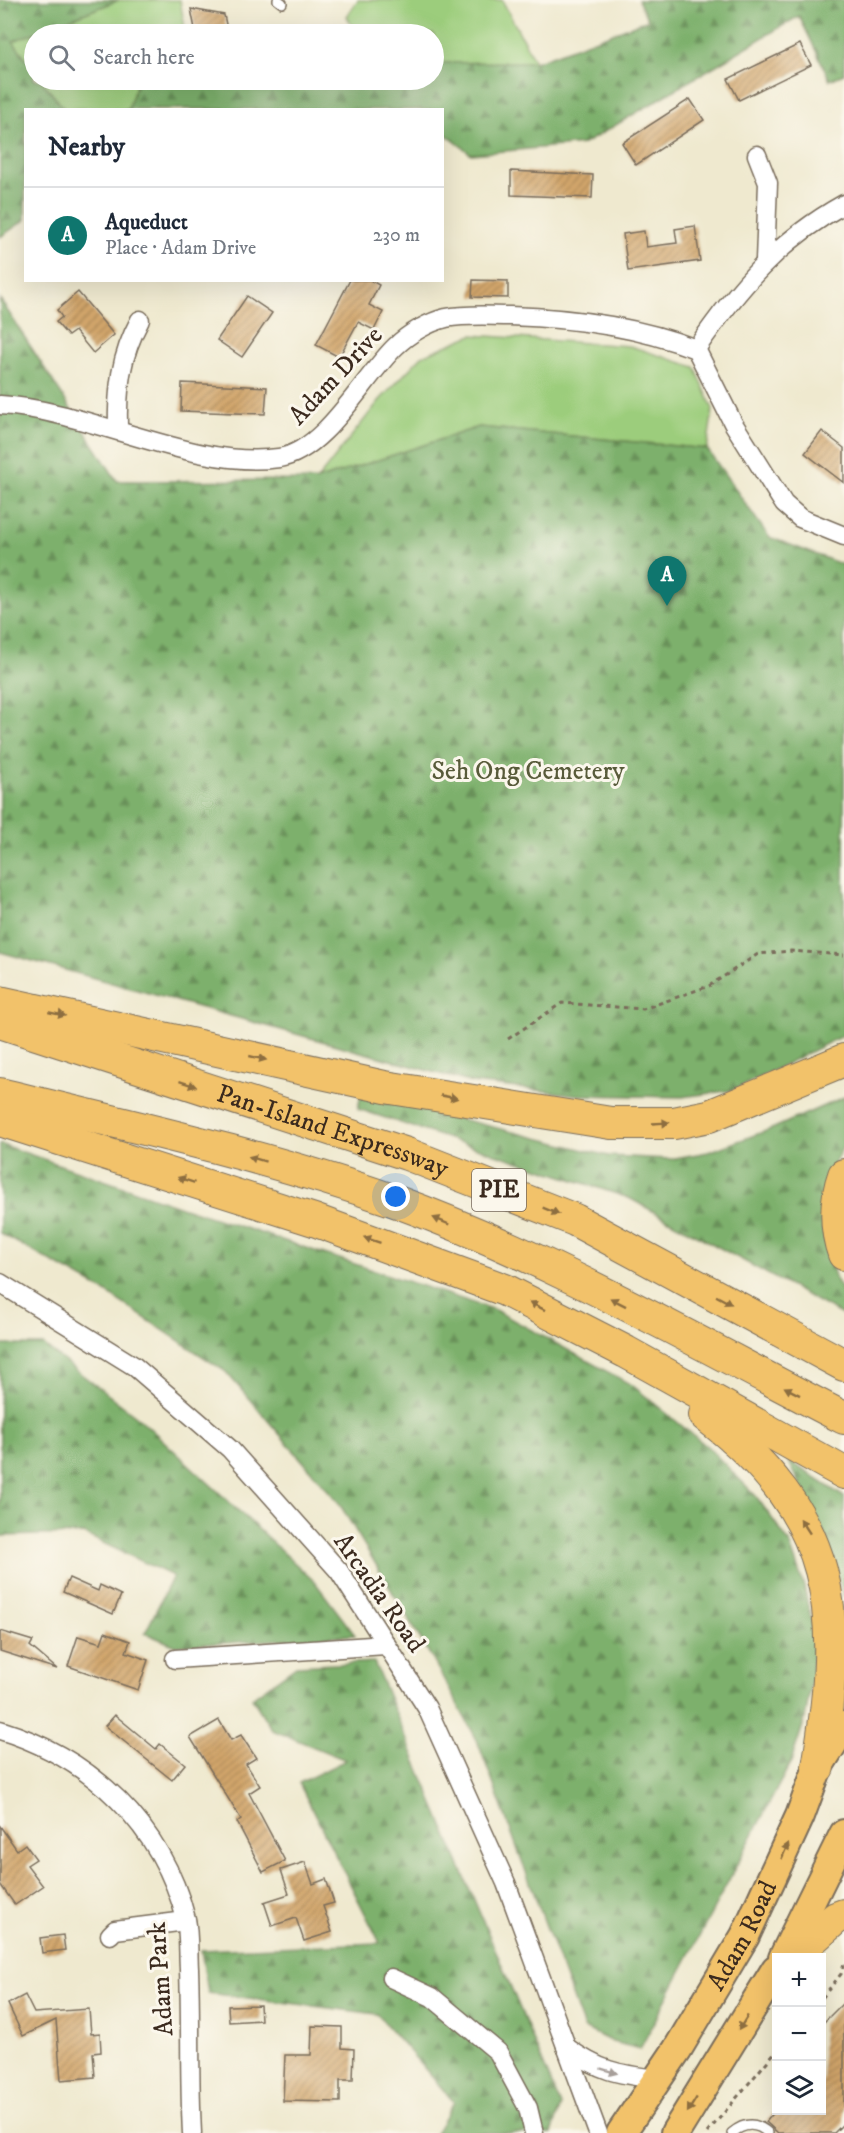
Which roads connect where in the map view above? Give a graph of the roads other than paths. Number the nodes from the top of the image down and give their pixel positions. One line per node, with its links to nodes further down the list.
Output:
1 (757, 156): 3 (street)
2 (844, 204): 3 (street)
3 (765, 260): 5 (street)
4 (140, 320): 7 (street)
5 (696, 349): 7 (street, Adam Drive); 8 (street)
6 (0, 405): 7 (street, Adam Drive)
7 (118, 430)
8 (844, 536)
9 (0, 1002): 14 (highway, one-way to 14)
10 (0, 1022): 20 (highway, Pan-Island Expressway / PIE, one-way to 20)
11 (844, 1060): 14 (highway)
12 (844, 1082): 14 (highway)
13 (0, 1094): 21 (highway, Pan-Island Expressway / PIE, one-way to 13)
14 (709, 1116)
15 (0, 1120): 19 (highway, one-way to 15)
16 (844, 1175): 17 (highway)
17 (844, 1254)
18 (0, 1283): 23 (street, Arcadia Road)
19 (627, 1352): 22 (highway); 27 (highway, one-way to 19)
20 (844, 1365)
21 (844, 1418)
22 (844, 1473)
23 (387, 1645): 24 (street); 36 (street, Arcadia Road)
24 (175, 1659)
25 (844, 1726): 27 (highway, Adam Road)
26 (0, 1730): 30 (street, Adam Park)
27 (818, 1767): 37 (highway, Adam Road, one-way to 27)
28 (844, 1834): 32 (highway, Adam Road)
29 (844, 1915): 33 (highway)
30 (186, 1921): 31 (street); 38 (street, Adam Park)
31 (110, 1935)
32 (786, 1953)
33 (795, 1953)
34 (391, 1978): 39 (street)
35 (772, 1979): 42 (highway, Adam Road, one-way to 42)
36 (566, 2048): 37 (street, one-way to 37); 40 (street, Arcadia Road)
37 (657, 2079): 41 (highway, Adam Road)
38 (192, 2133)
39 (534, 2133)
40 (598, 2133)
41 (621, 2133)
42 (675, 2133)
43 (732, 2133): 44 (lane)
44 (768, 2133)

